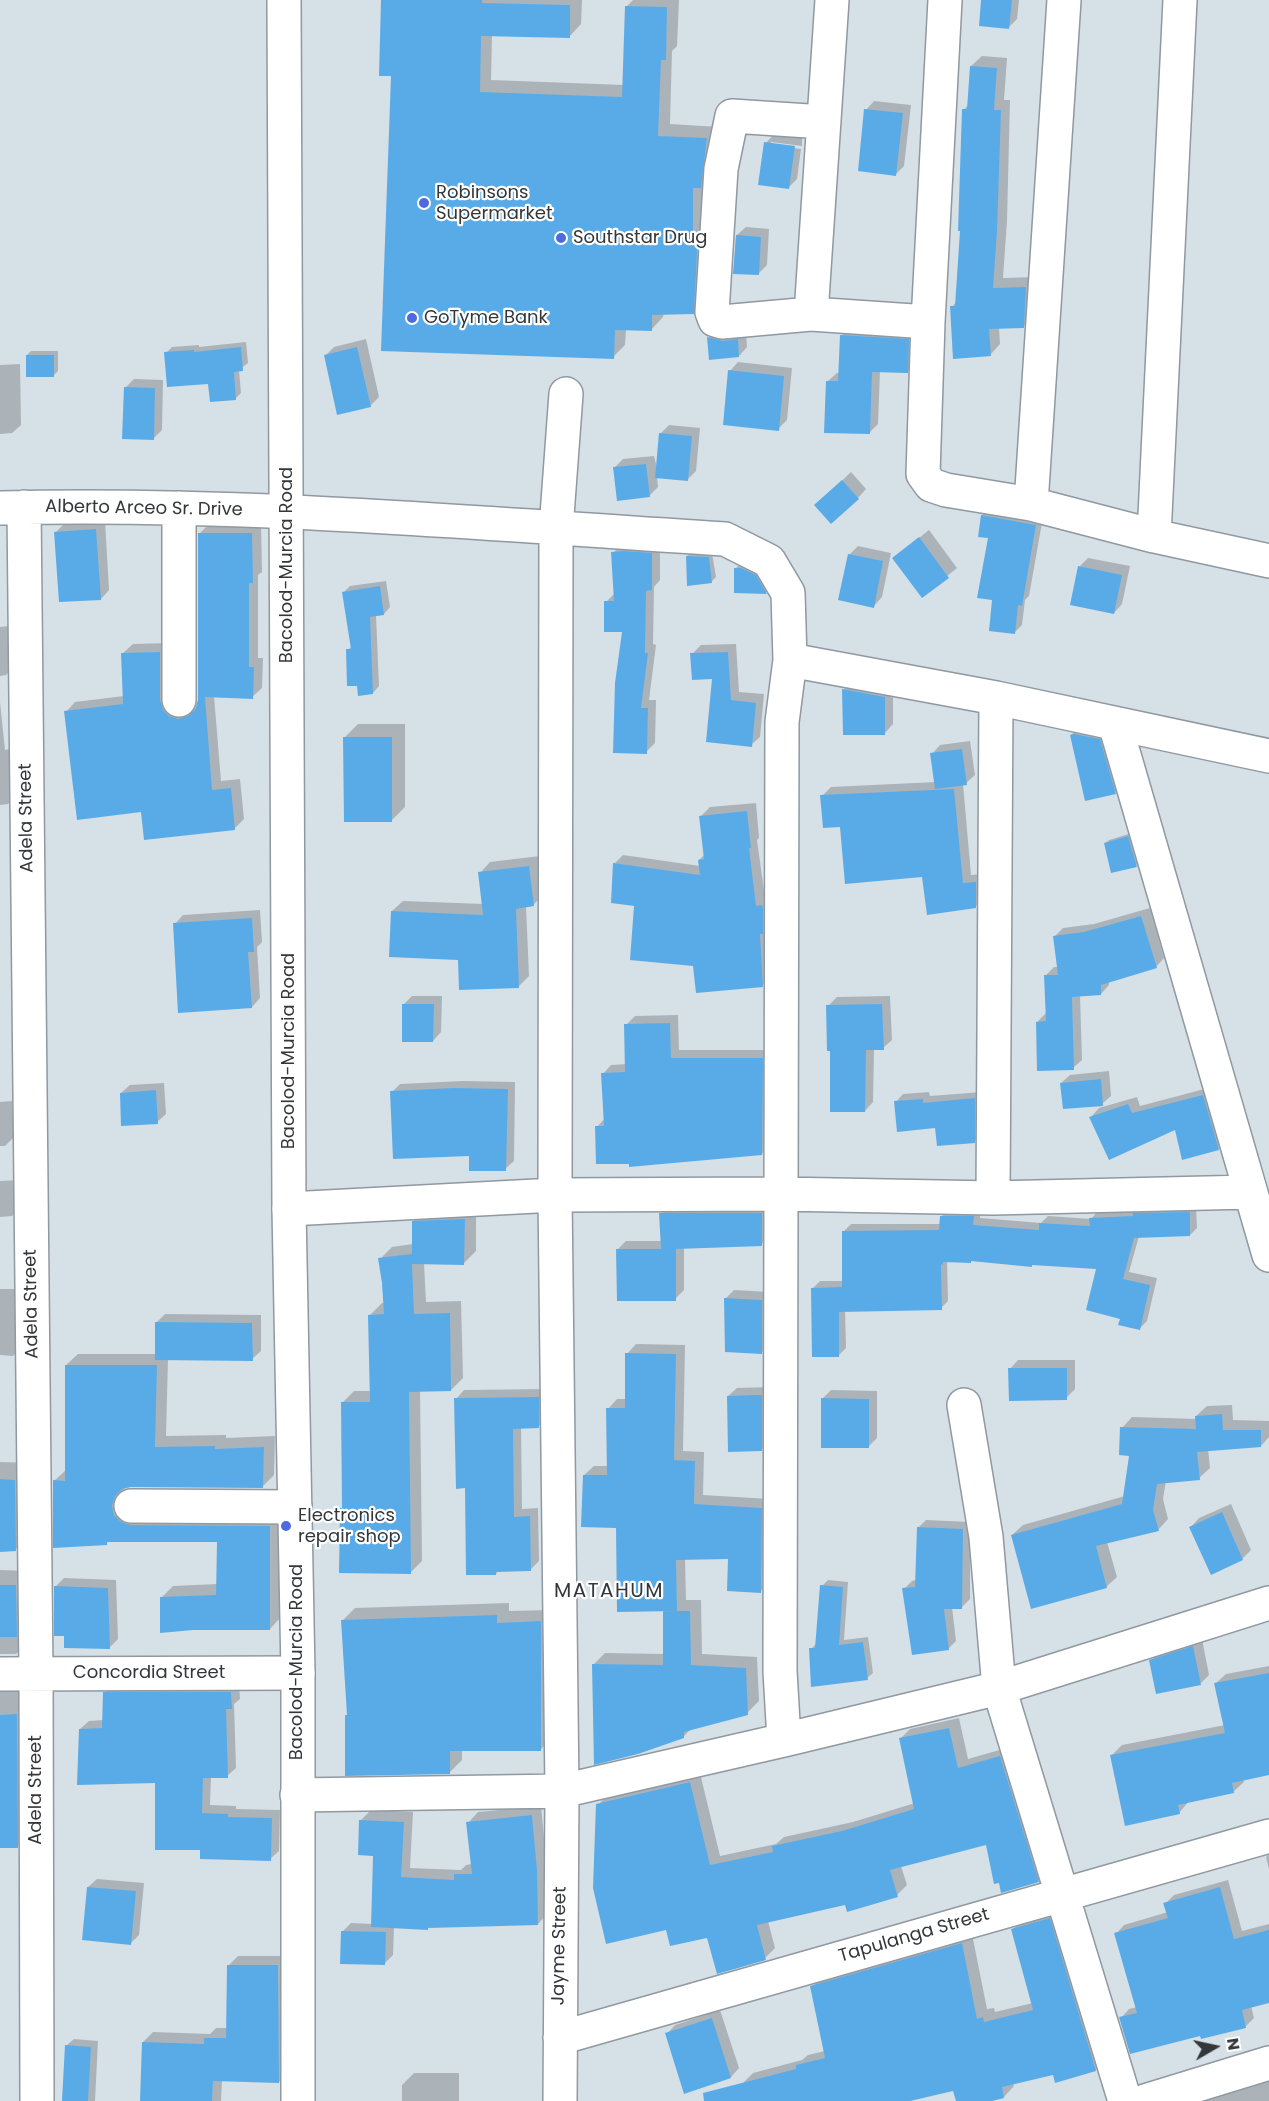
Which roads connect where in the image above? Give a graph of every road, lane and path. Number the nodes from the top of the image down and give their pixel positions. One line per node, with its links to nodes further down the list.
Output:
1 (284, 0): 13 (street, Bacolod-Murcia Road)
2 (832, 0): 6 (street)
3 (945, 0): 8 (street)
4 (1064, 0): 10 (street)
5 (1180, 0): 15 (street)
6 (824, 122): 7 (street); 7 (street)
7 (811, 314): 8 (street)
8 (928, 322): 10 (street)
9 (566, 394): 14 (street, Jayme Street)
10 (1031, 504): 15 (street)
11 (12, 507): 12 (street, Alberto Arceo Sr. Drive); 32 (street, Adela Street)
12 (179, 508): 13 (street, Alberto Arceo Sr. Drive); 19 (street)
13 (287, 511): 14 (street, Alberto Arceo Sr. Drive); 26 (street, Bacolod-Murcia Road)
14 (556, 529): 17 (street, Alberto Arceo Sr. Drive); 24 (street, Jayme Street)
15 (1154, 536): 16 (street)
16 (1269, 561)
17 (790, 660): 18 (street); 23 (street, Alberto Arceo Sr. Drive)
18 (996, 698): 20 (street); 25 (street)
19 (179, 700)
20 (1115, 724): 21 (street); 22 (street)
21 (1269, 756)
22 (1250, 1192): 25 (street); 27 (street)
23 (781, 1194): 24 (street); 25 (street); 36 (street, Alberto Arceo Sr. Drive)
24 (555, 1195): 26 (street); 37 (street, Jayme Street)
25 (993, 1198)
26 (289, 1209): 30 (street, Bacolod-Murcia Road)
27 (1269, 1255)
28 (964, 1405): 35 (street)
29 (131, 1506): 30 (street)
30 (295, 1507): 33 (street, Bacolod-Murcia Road)
31 (1269, 1602): 35 (street)
32 (36, 1673): 33 (street, Concordia Street); 34 (street, Concordia Street); 43 (street, Adela Street)
33 (298, 1673): 38 (street, Bacolod-Murcia Road)
34 (0, 1674)
35 (999, 1688): 36 (street); 40 (street)
36 (784, 1740): 37 (street)
37 (562, 1791): 38 (street); 41 (street, Jayme Street)
38 (297, 1795): 44 (street, Bacolod-Murcia Road)
39 (1269, 1836): 40 (street, Tapulanga Street)
40 (1062, 1894): 41 (street, Tapulanga Street); 46 (street)
41 (560, 2038): 45 (street, Jayme Street)
42 (1269, 2063): 47 (street)
43 (37, 2101)
44 (298, 2101)
45 (560, 2101)
46 (1125, 2101)
47 (1145, 2101)

